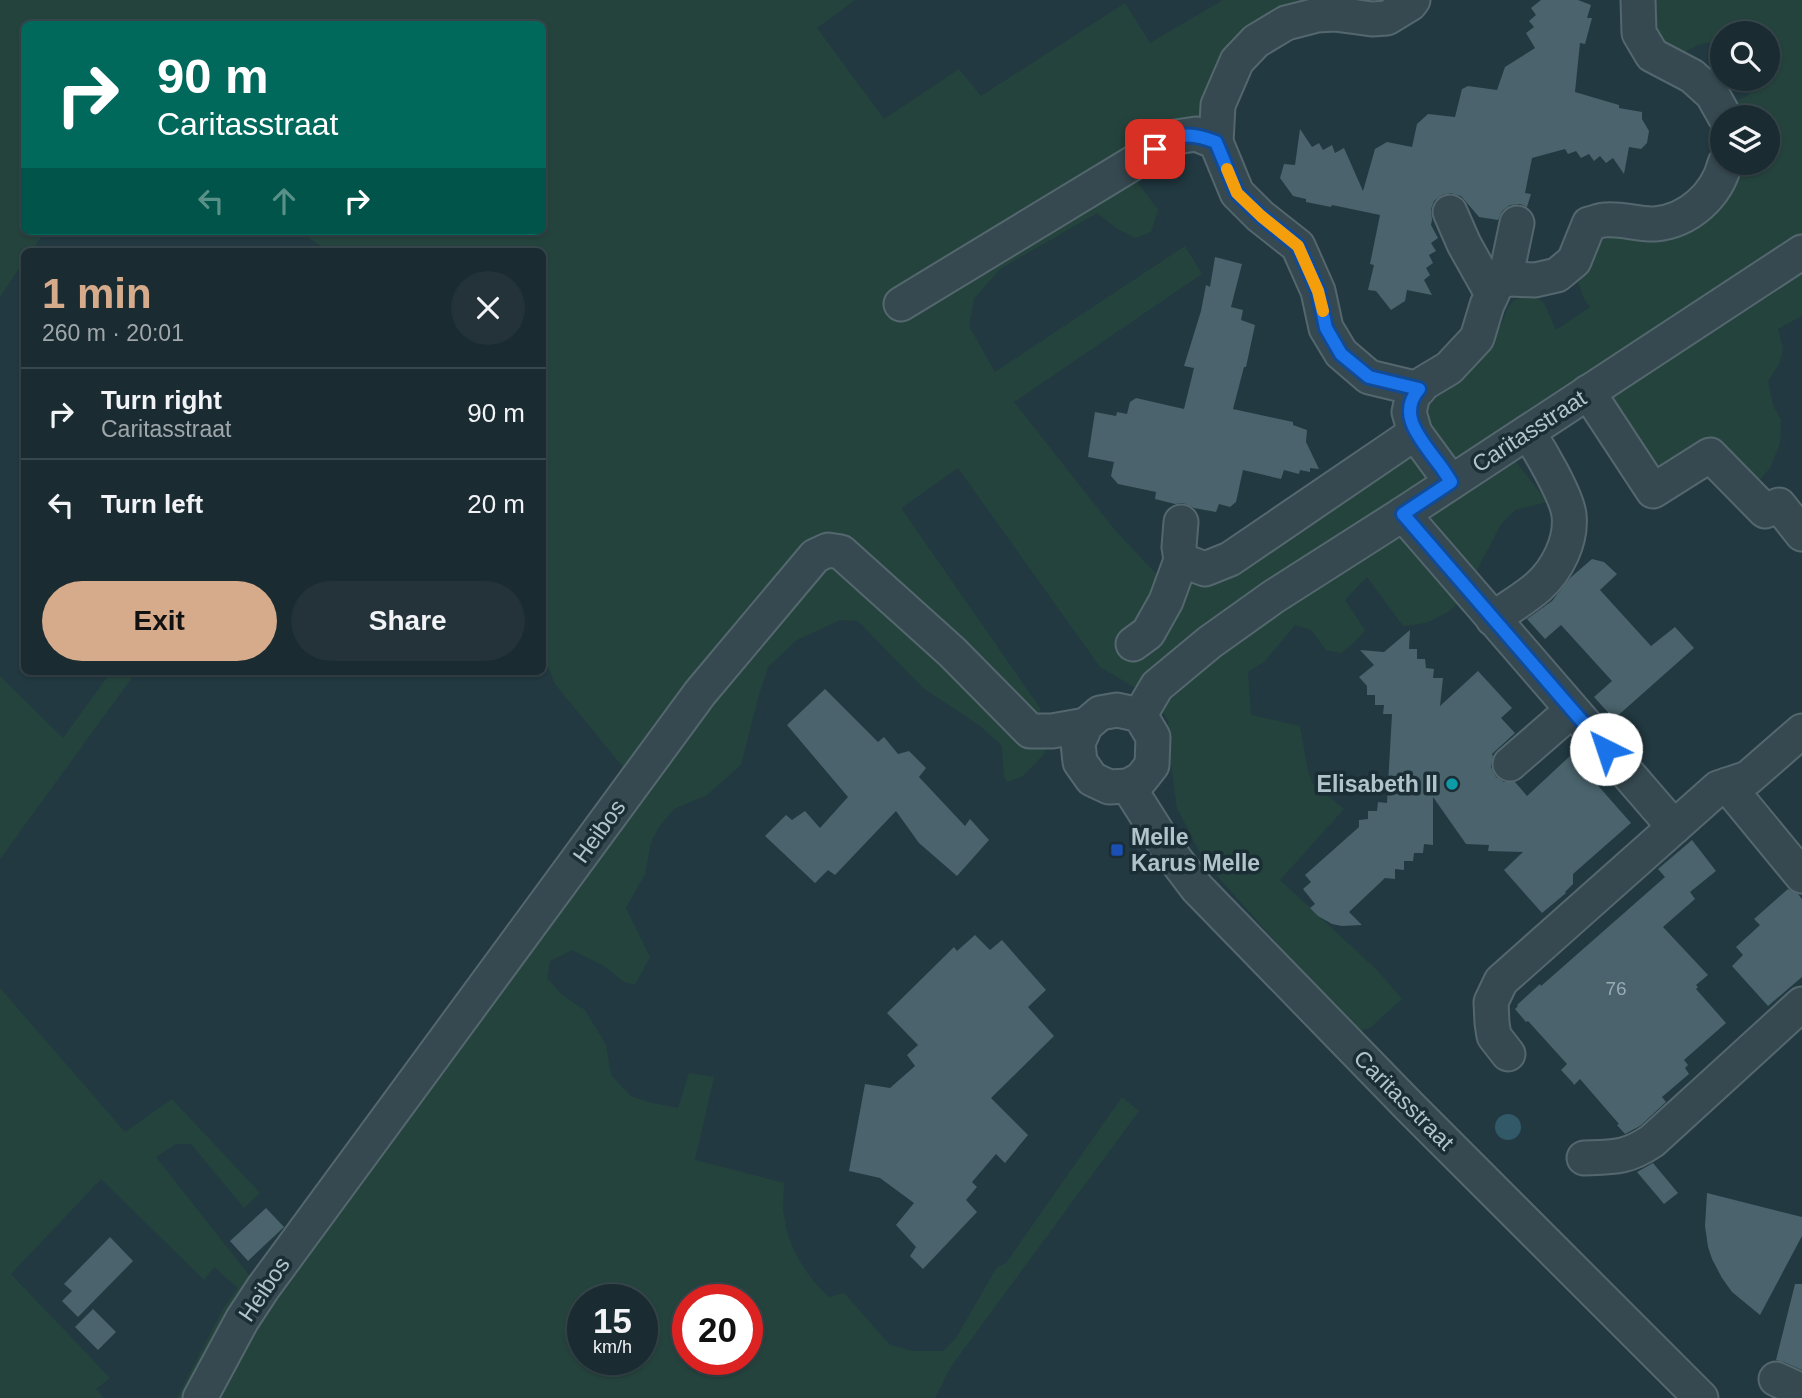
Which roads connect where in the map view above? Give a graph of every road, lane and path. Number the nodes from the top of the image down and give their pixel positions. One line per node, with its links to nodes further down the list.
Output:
1 (1413, 0): 4 (street)
2 (1637, 0): 3 (street)
3 (1718, 105)
4 (1216, 142): 10 (street); 11 (street)
5 (1720, 175): 9 (street)
6 (1450, 212): 9 (street)
7 (1517, 223): 9 (street)
8 (1802, 252): 12 (street, Caritasstraat)
9 (1499, 287): 11 (street)
10 (901, 304)
11 (1419, 389): 14 (street)
12 (1588, 392): 13 (street, Caritasstraat); 18 (street)
13 (1528, 432): 15 (street, Caritasstraat); 20 (street)
14 (1415, 433): 15 (street); 19 (street)
15 (1451, 482): 16 (street, Caritasstraat)
16 (1403, 514): 20 (street); 23 (street, Caritasstraat)
17 (1181, 522): 19 (street)
18 (1802, 534)
19 (1181, 560): 21 (street)
20 (1493, 619): 22 (street)
21 (1133, 644)
22 (1572, 709): 26 (street); 29 (street)
23 (1140, 715): 24 (street); 28 (street)
24 (1086, 725): 28 (street); 34 (street, Heibos)
25 (1802, 731): 27 (street)
26 (1510, 764)
27 (1727, 785): 29 (street); 30 (street)
28 (1128, 786): 35 (street, Caritasstraat)
29 (1674, 827): 32 (street)
30 (1802, 877)
31 (1802, 1004): 33 (street)
32 (1508, 1054)
33 (1584, 1158)
34 (201, 1398)
35 (1701, 1398)

